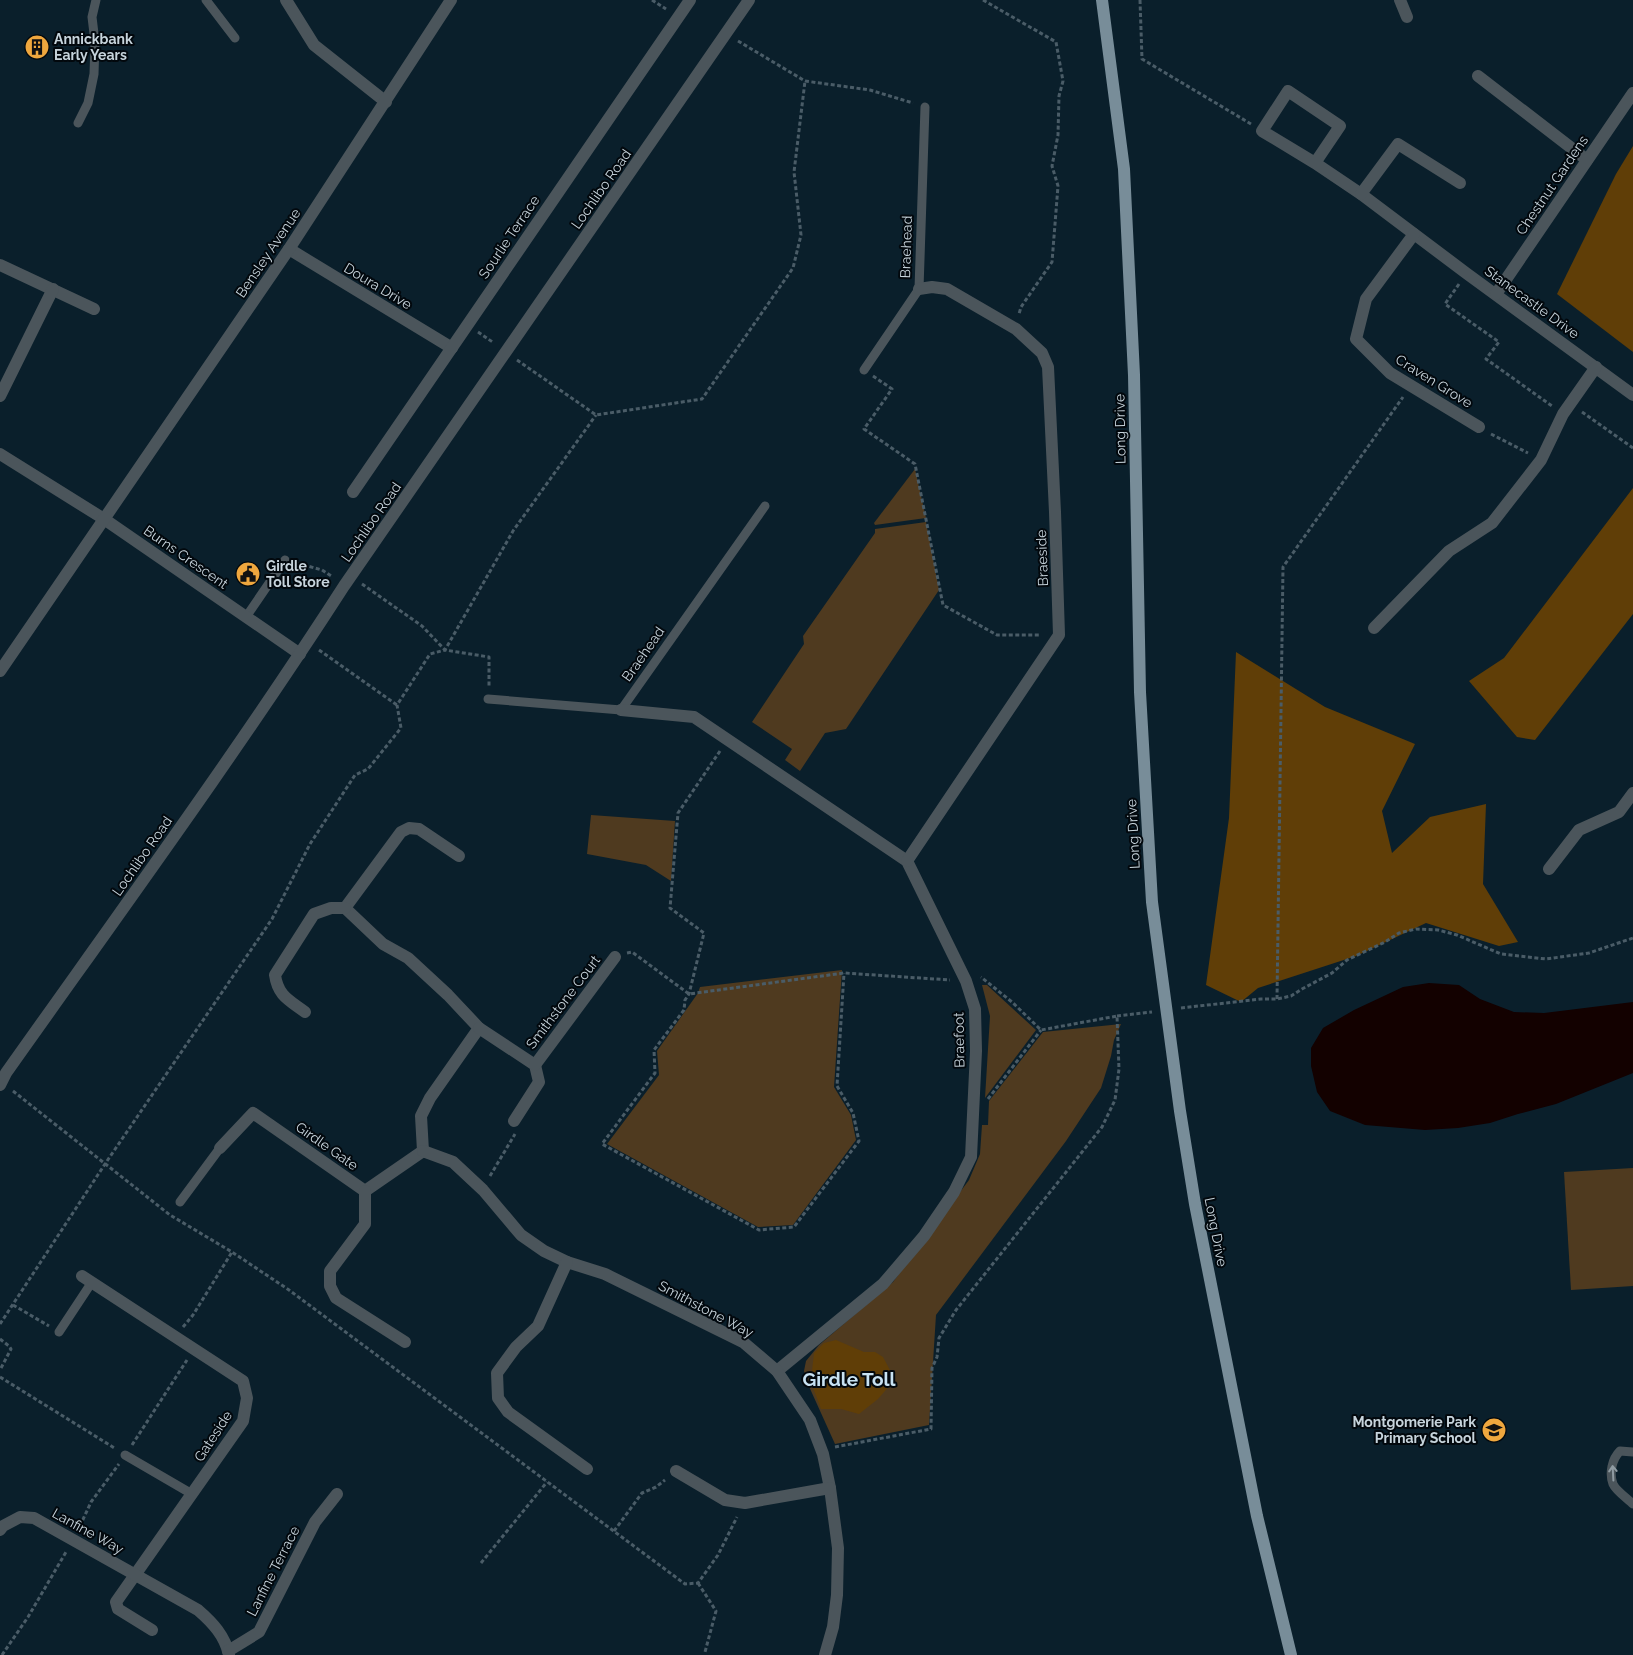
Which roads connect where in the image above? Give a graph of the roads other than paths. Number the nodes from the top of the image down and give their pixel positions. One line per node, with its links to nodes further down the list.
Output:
1 (96, 0): 15 (lane)
2 (206, 0): 10 (lane)
3 (286, 0): 13 (street)
4 (451, 0): 13 (street, Bensley Avenue)
5 (690, 0): 27 (street, Sourlie Terrace)
6 (749, 0): 40 (street, Lochlibo Road)
7 (1102, 0): 77 (main road, Long Drive)
8 (1400, 0): 9 (street)
9 (1407, 17)
10 (235, 38)
11 (1478, 76): 16 (street)
12 (1633, 93): 16 (street, Chestnut Gardens)
13 (386, 102): 21 (street, Bensley Avenue)
14 (924, 107): 24 (lane, Braehead)
15 (78, 123)
16 (1587, 160): 25 (street, Chestnut Gardens)
17 (1315, 163): 17 (street, Stanecastle Drive); 19 (street, Stanecastle Drive)
18 (1460, 183): 19 (street)
19 (1362, 194): 20 (street, Stanecastle Drive)
20 (1414, 234): 25 (street, Stanecastle Drive); 32 (street, Craven Grove)
21 (289, 249): 27 (street, Doura Drive); 36 (street, Bensley Avenue)
22 (0, 265): 23 (street)
23 (53, 289): 26 (street); 31 (street)
24 (919, 289): 29 (lane, Braehead); 46 (street, Braeside)
25 (1496, 294): 28 (street, Stanecastle Drive)
26 (94, 309)
27 (452, 348): 34 (street, Sourlie Terrace)
28 (1596, 367): 30 (street, Stanecastle Drive); 39 (street)
29 (864, 370)
30 (1633, 395)
31 (0, 396)
32 (1479, 427)
33 (0, 454): 36 (street, Burns Crescent)
34 (353, 492)
35 (765, 506): 43 (lane, Braehead)
36 (104, 519): 38 (street, Burns Crescent); 41 (street)
37 (285, 560): 38 (lane)
38 (246, 617): 40 (street, Burns Crescent)
39 (1374, 628)
40 (300, 654): 53 (street, Lochlibo Road)
41 (0, 672)
42 (488, 700): 43 (lane)
43 (621, 710): 46 (street, Braefoot)
44 (1633, 793): 47 (street)
45 (459, 856): 48 (street)
46 (907, 861): 63 (street, Braefoot)
47 (1549, 869)
48 (345, 908): 50 (street); 51 (street, Smithstone Court)
49 (615, 957): 52 (street, Smithstone Court)
50 (305, 1012)
51 (479, 1028): 52 (street, Smithstone Court); 56 (street)
52 (535, 1065): 54 (street, Smithstone Court)
53 (2, 1078)
54 (514, 1121)
55 (220, 1148): 57 (street, Girdle Gate); 58 (lane)
56 (423, 1151): 57 (street); 59 (street, Smithstone Way)
57 (365, 1191): 62 (street)
58 (180, 1202)
59 (567, 1262): 63 (street, Smithstone Way); 66 (street)
60 (87, 1279): 61 (lane, Gateside); 69 (street, Gateside)
61 (59, 1332)
62 (405, 1342)
63 (777, 1371): 68 (street, Smithstone Way)
64 (1633, 1452): 71 (lane, one-way to 64)
65 (125, 1455): 69 (lane)
66 (586, 1469)
67 (676, 1470): 68 (street)
68 (830, 1488): 76 (street, Smithstone Way)
69 (192, 1494): 73 (street, Gateside)
70 (336, 1494): 75 (street, Lanfine Terrace)
71 (1633, 1504)
72 (0, 1530): 73 (street, Lanfine Way)
73 (134, 1574): 74 (street, Gateside); 75 (street, Lanfine Way)
74 (152, 1630)
75 (229, 1653)
76 (825, 1655)
77 (1291, 1655)

